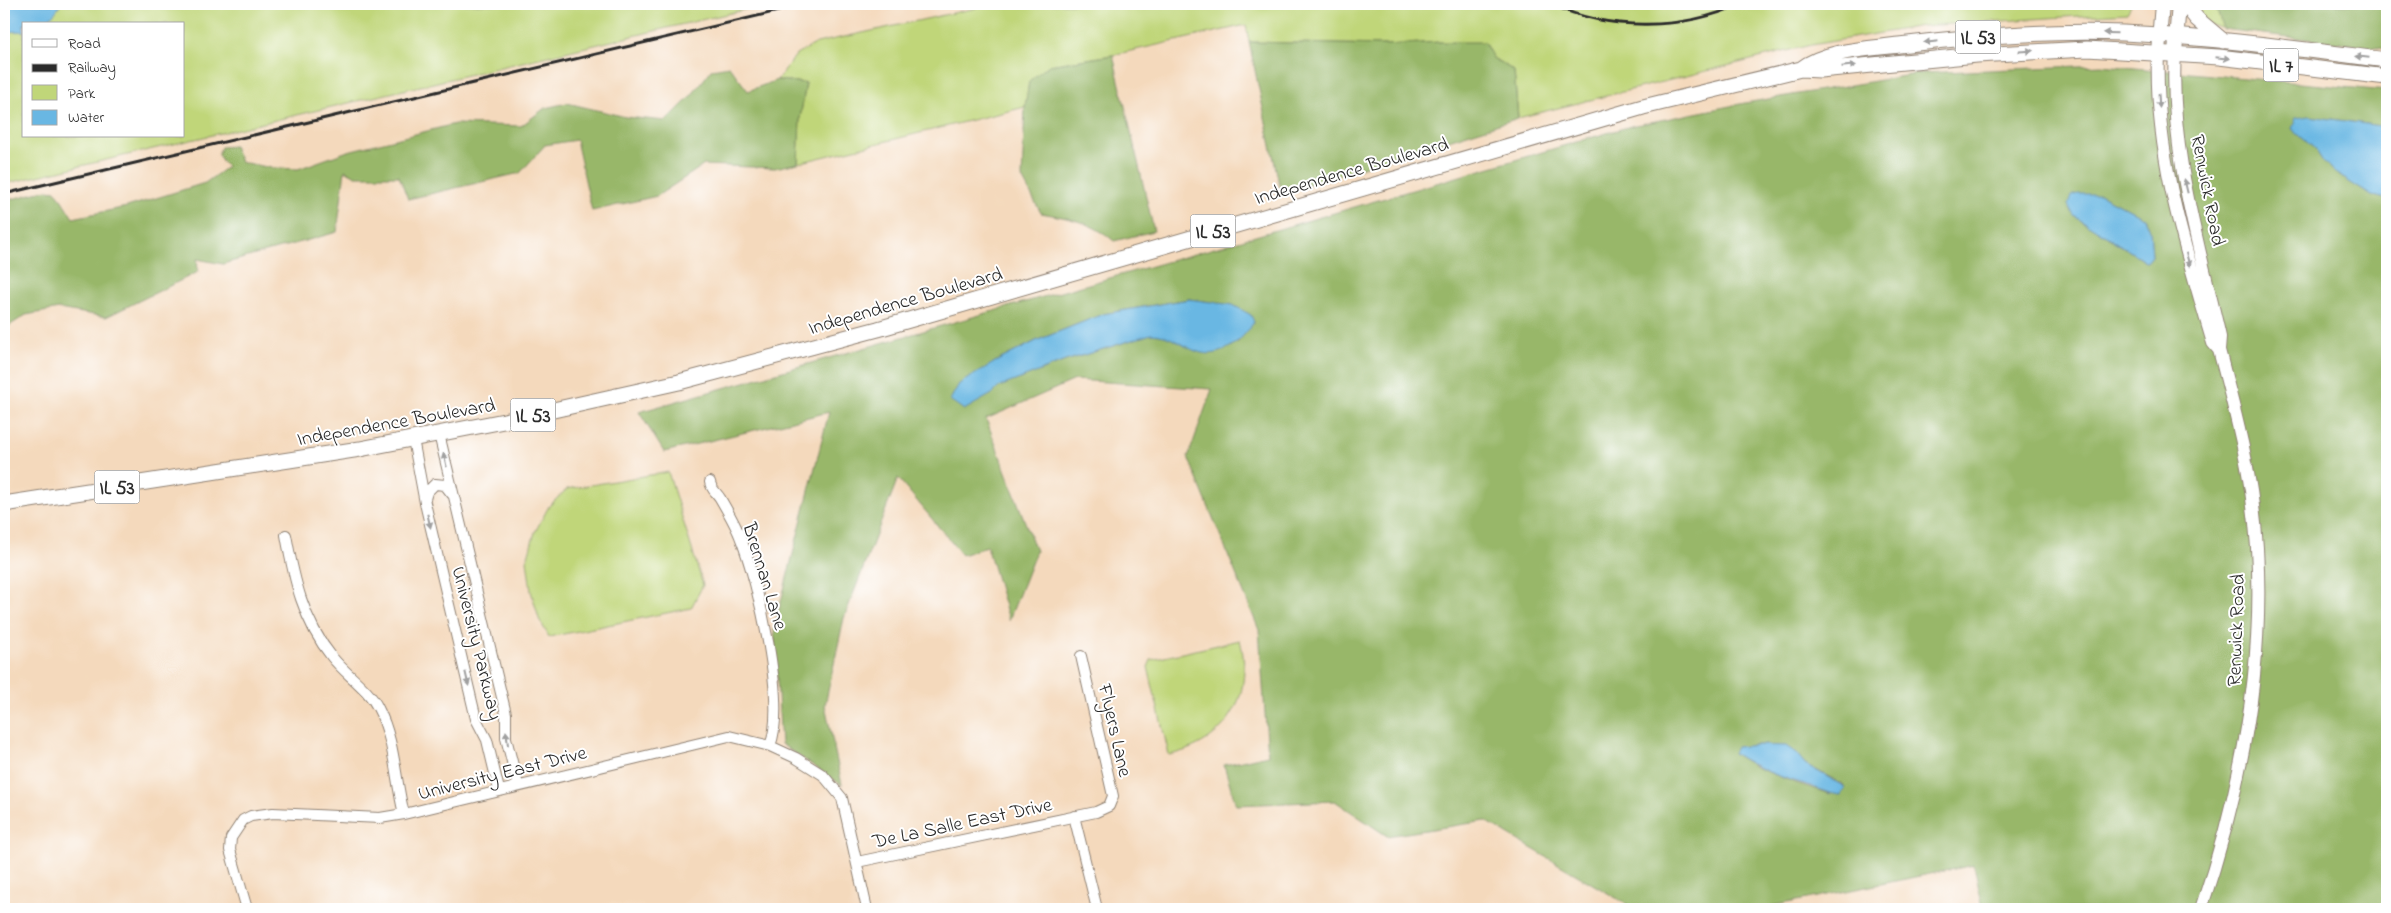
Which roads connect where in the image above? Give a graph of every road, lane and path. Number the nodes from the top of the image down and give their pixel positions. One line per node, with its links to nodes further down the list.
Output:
1 (2162, 4): 4 (main road)
2 (2179, 4): 5 (main road, Renwick Road)
3 (2185, 4): 6 (main road)
4 (2159, 35): 5 (main road, Independence Boulevard / IL 7); 7 (main road); 10 (main road, Independence Boulevard / IL 53, one-way to 10)
5 (2176, 37): 6 (main road, IL 7); 8 (main road, Renwick Road)
6 (2223, 41): 9 (main road, IL 7, one-way to 6)
7 (2158, 52): 8 (main road, Independence Boulevard / IL 53); 10 (main road, Independence Boulevard / IL 53, one-way to 7); 12 (street, Renwick Road, one-way to 12)
8 (2175, 53): 11 (main road, IL 7, one-way to 11); 12 (street, Renwick Road, one-way to 8)
9 (2387, 60)
10 (1801, 69): 13 (main road, Independence Boulevard / IL 53)
11 (2387, 77)
12 (2219, 350): 30 (street, Renwick Road)
13 (439, 434): 14 (main road, Independence Boulevard / IL 53); 16 (street, University Parkway, one-way to 13)
14 (413, 439): 17 (street, University Parkway); 18 (main road, Independence Boulevard / IL 53)
15 (710, 482): 21 (street, Brennan Lane)
16 (454, 496): 17 (street); 22 (street, University Parkway, one-way to 16)
17 (425, 503): 23 (street, University Parkway, one-way to 23)
18 (4, 504)
19 (286, 535): 24 (street)
20 (1081, 656): 25 (street, Flyers Lane)
21 (770, 746): 22 (street, University East Drive); 26 (street, University East Drive)
22 (518, 786): 23 (street, University East Drive)
23 (499, 790): 24 (street, University East Drive)
24 (404, 814): 27 (street, University East Drive)
25 (1074, 816): 26 (street, De La Salle East Drive); 29 (street)
26 (857, 862): 28 (street)
27 (247, 909)
28 (868, 909)
29 (1097, 909)
30 (2201, 909)

